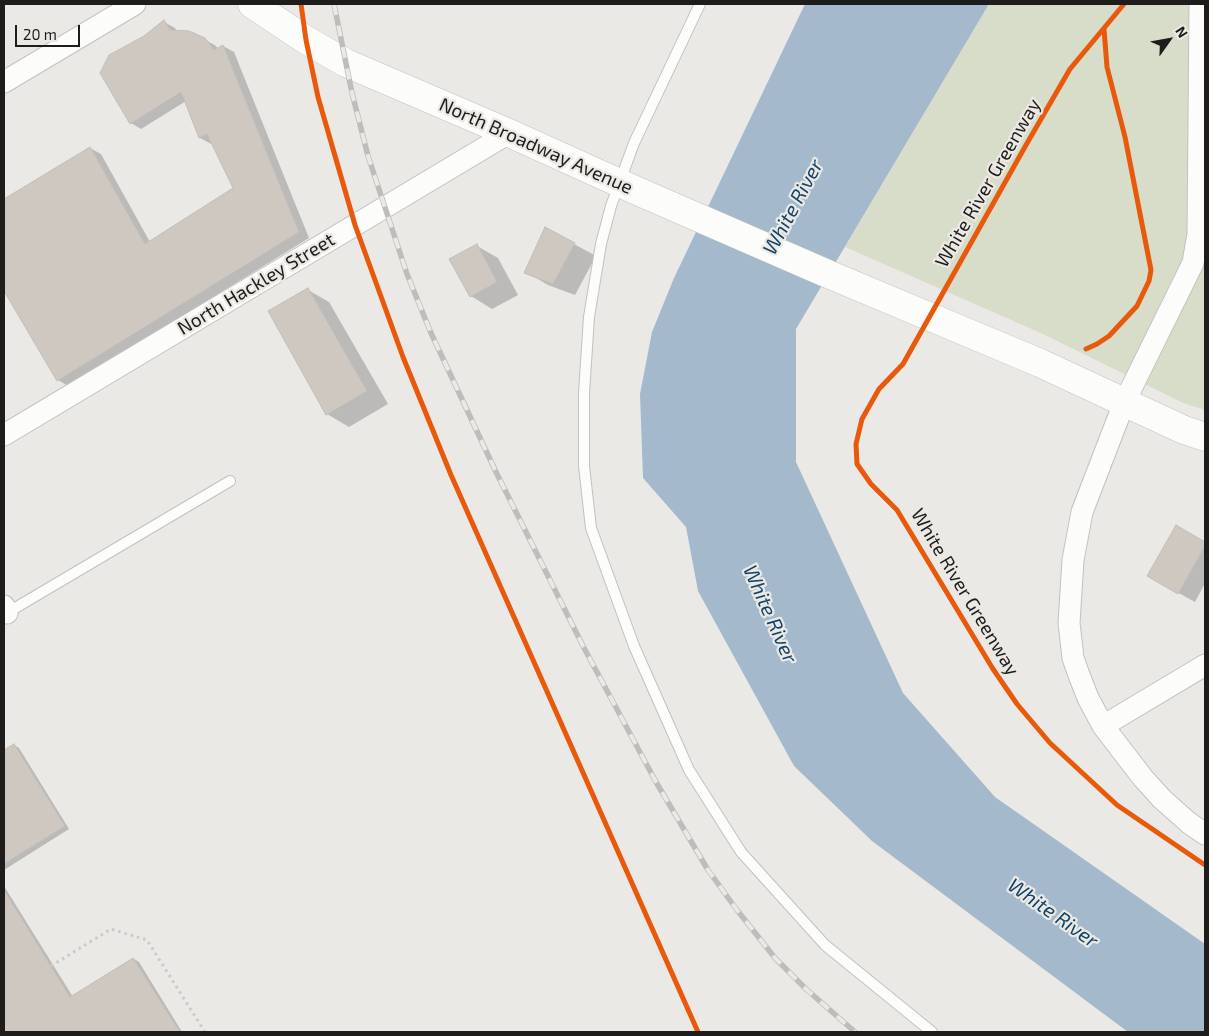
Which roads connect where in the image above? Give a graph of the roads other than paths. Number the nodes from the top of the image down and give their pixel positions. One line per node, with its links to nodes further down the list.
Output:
1 (135, 4): 5 (street)
2 (252, 4): 6 (main road, North Broadway Avenue)
3 (700, 4): 7 (lane)
4 (1200, 4): 8 (street)
5 (4, 82)
6 (509, 133): 7 (main road, North Broadway Avenue); 9 (street, North Hackley Street)
7 (627, 187): 8 (main road, North Broadway Avenue); 16 (lane)
8 (1124, 403): 10 (main road, North Broadway Avenue); 14 (street)
9 (4, 435)
10 (1205, 437)
11 (230, 481): 12 (lane)
12 (5, 611)
13 (1205, 665): 14 (street)
14 (1103, 726): 15 (street)
15 (1205, 834)
16 (932, 1032)

